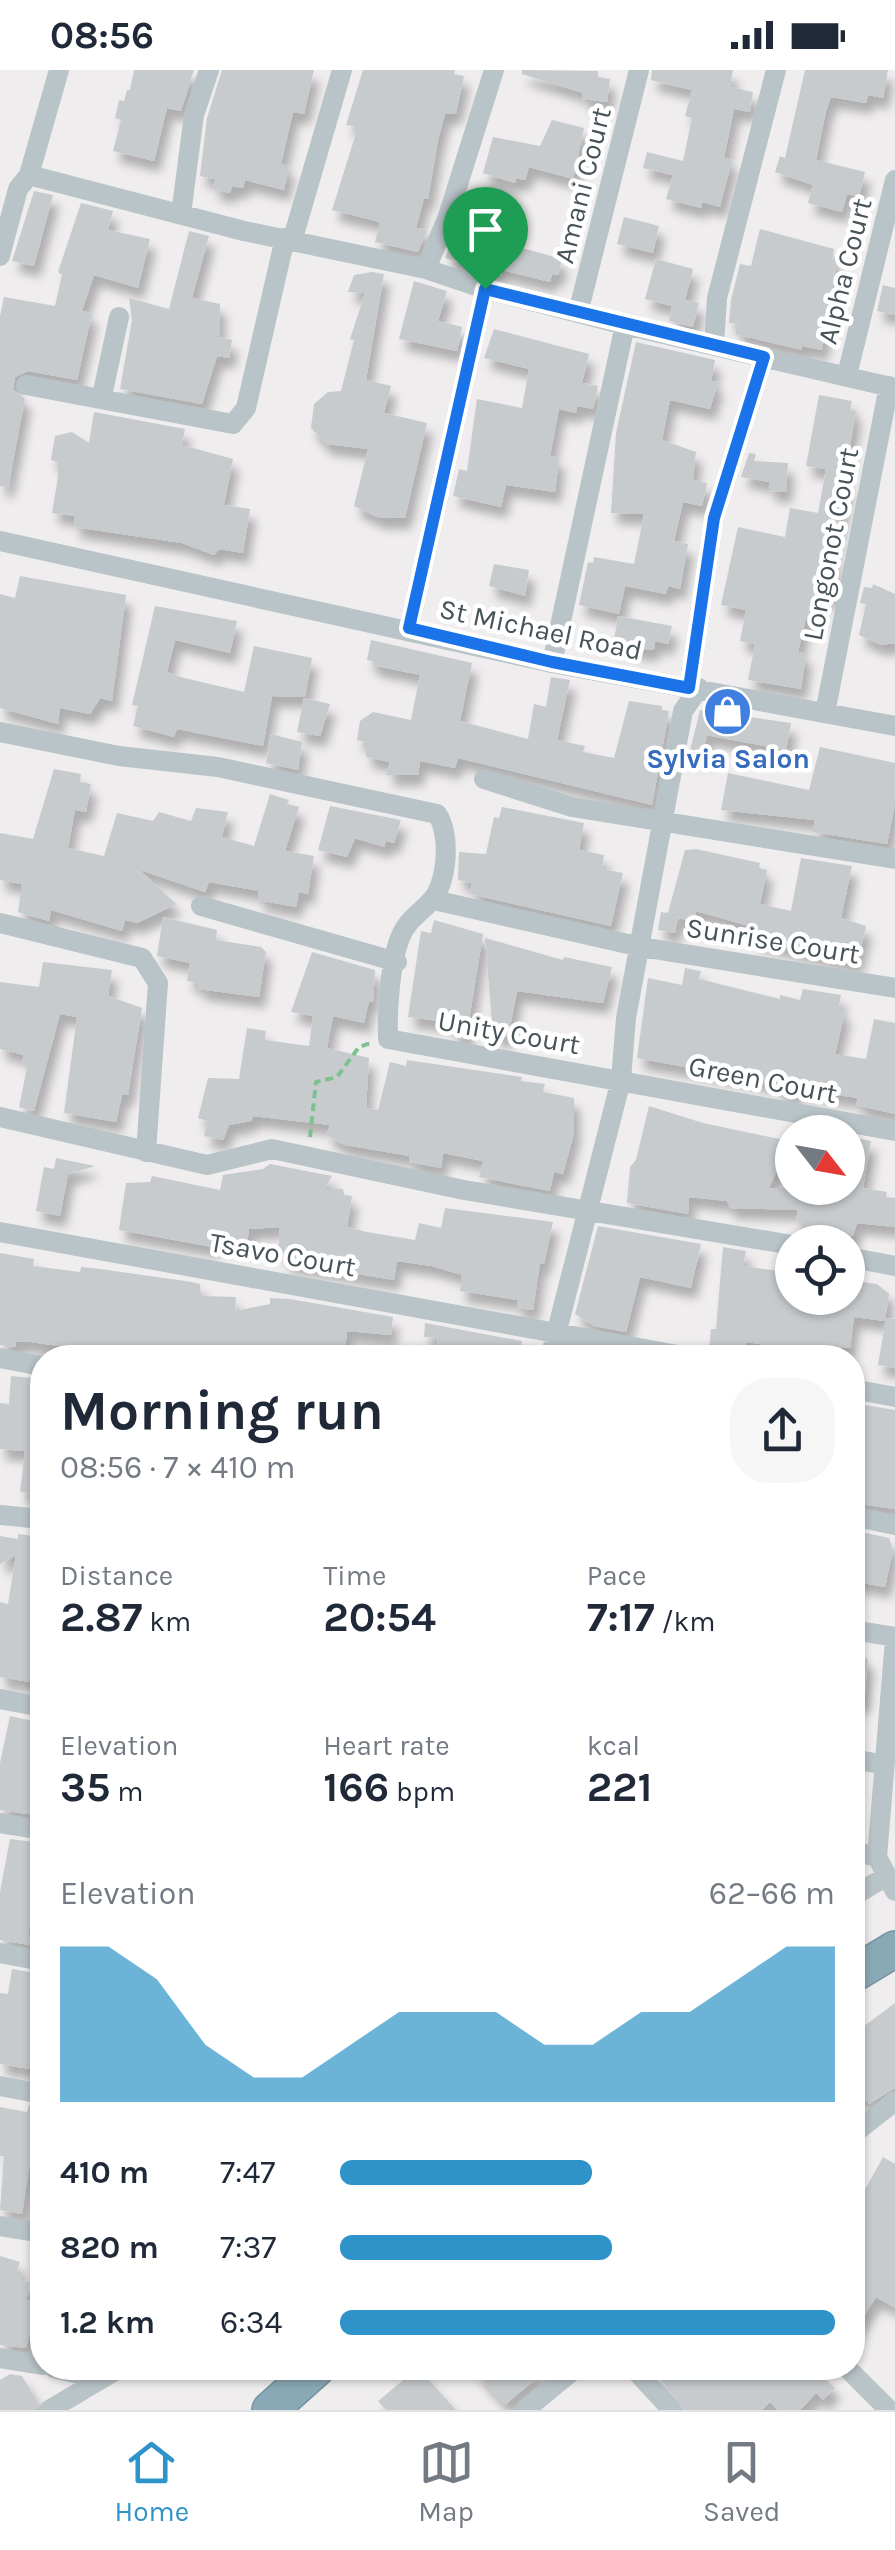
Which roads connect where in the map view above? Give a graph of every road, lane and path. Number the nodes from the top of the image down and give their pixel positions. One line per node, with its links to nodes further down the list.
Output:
1 (59, 70): 7 (street)
2 (209, 70): 9 (street)
3 (342, 70): 10 (street)
4 (494, 70): 12 (street)
5 (639, 70): 14 (street, Amani Court)
6 (776, 70): 17 (street)
7 (28, 176): 9 (street); 11 (street)
8 (895, 180): 19 (street, Alpha Court)
9 (181, 214): 10 (street)
10 (289, 238): 12 (street); 22 (street)
11 (0, 256)
12 (426, 269): 13 (street)
13 (485, 289): 14 (street); 24 (street)
14 (578, 313): 16 (street)
15 (119, 317): 22 (street)
16 (625, 325): 17 (street); 25 (street)
17 (714, 344): 18 (street)
18 (764, 357): 19 (street); 26 (street)
19 (847, 375): 21 (street)
20 (26, 385): 22 (street)
21 (892, 387): 27 (street, Longonot Court)
22 (102, 396)
23 (0, 541): 24 (street, St Michael Road)
24 (409, 628): 25 (street, St Michael Road)
25 (552, 662): 26 (street, St Michael Road)
26 (694, 688): 27 (street, St Michael Road); 31 (street)
27 (825, 713): 28 (street, St Michael Road)
28 (895, 726)
29 (0, 732): 33 (street)
30 (484, 778): 31 (street)
31 (665, 822): 32 (street); 36 (street)
32 (895, 858)
33 (434, 900): 36 (street, Sunrise Court); 37 (street)
34 (201, 906): 37 (street)
35 (0, 923): 43 (street)
36 (642, 947): 38 (street, Sunrise Court); 40 (street)
37 (397, 962): 39 (street)
38 (895, 988)
39 (388, 1039): 40 (street, Unity Court); 44 (path)
40 (621, 1080): 42 (street, Green Court); 45 (street)
41 (0, 1116): 43 (street)
42 (895, 1131)
43 (146, 1152): 44 (street)
44 (340, 1164): 45 (street)
45 (588, 1211): 47 (street); 50 (street)
46 (0, 1232): 50 (street, Tsavo Court)
47 (775, 1242)
48 (865, 1260): 49 (street)
49 (895, 1266)
50 (556, 1330): 51 (street); 52 (street, Tsavo Court)
51 (553, 1345)
52 (630, 1345)
53 (0, 1358): 54 (street)
54 (30, 1364)
55 (865, 1392): 56 (street)
56 (895, 1398)
57 (0, 1515): 58 (street)
58 (30, 1519)
59 (865, 1519): 60 (street)
60 (895, 1525)
61 (865, 1632): 62 (street)
62 (895, 1638): 66 (street)
63 (0, 1698): 64 (street)
64 (30, 1704)
65 (865, 1762): 66 (street)
66 (881, 1764): 67 (street)
67 (886, 1818): 71 (street)
68 (0, 1823): 69 (street)
69 (30, 1828)
70 (865, 1855): 71 (street)
71 (876, 1857): 72 (street)
72 (890, 1884): 73 (street)
73 (865, 1893)
74 (895, 1949): 77 (highway)
75 (0, 1953): 76 (street)
76 (30, 1959)
77 (865, 1967)
78 (0, 2086): 79 (street)
79 (30, 2092)
80 (895, 2102): 81 (street)
81 (865, 2125)
82 (0, 2226): 83 (street)
83 (30, 2232)
84 (0, 2358): 85 (street)
85 (30, 2363)
86 (97, 2380): 91 (street)
87 (304, 2380): 92 (highway)
88 (561, 2380): 93 (street)
89 (643, 2380): 94 (street)
90 (859, 2380): 95 (street)
91 (49, 2410)
92 (270, 2410)
93 (525, 2410)
94 (672, 2410)
95 (889, 2410)

